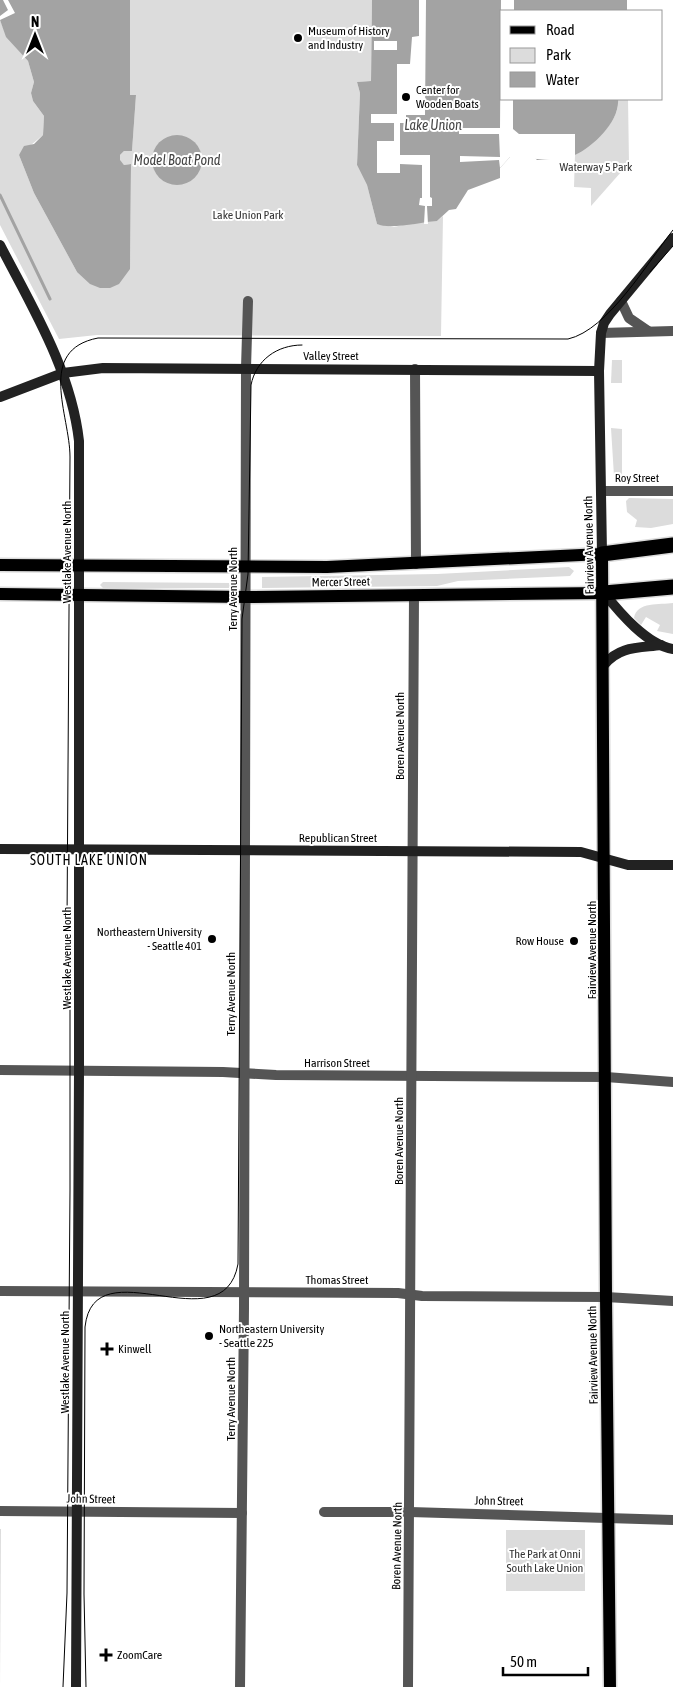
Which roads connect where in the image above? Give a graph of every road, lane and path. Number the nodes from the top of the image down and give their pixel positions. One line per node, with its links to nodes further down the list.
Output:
1 (673, 238): 4 (main road, Fairview Avenue North)
2 (0, 245): 11 (main road, Westlake Avenue North)
3 (248, 301): 8 (street, Terry Avenue North)
4 (621, 301): 6 (street); 7 (main road, Fairview Avenue North)
5 (673, 331): 6 (street)
6 (649, 332): 7 (street)
7 (601, 333): 10 (main road, Fairview Avenue North)
8 (246, 368): 9 (main road, Valley Street); 11 (main road, Valley Street); 20 (street, Terry Avenue North)
9 (415, 369): 10 (main road, Valley Street); 17 (street)
10 (599, 370): 13 (main road, Fairview Avenue North)
11 (63, 373): 12 (main road); 19 (main road, Westlake Avenue North)
12 (0, 397)
13 (601, 491): 14 (street, Roy Street); 16 (main road, Fairview Avenue North)
14 (673, 491)
15 (673, 545): 16 (highway)
16 (602, 554): 17 (main road, Mercer Street); 24 (main road, Fairview Avenue North)
17 (416, 564): 20 (main road, Mercer Street)
18 (0, 565): 19 (main road, Mercer Street)
19 (79, 566): 20 (main road, Mercer Street); 23 (main road, Westlake Avenue North)
20 (246, 567): 26 (street, Terry Avenue North)
21 (673, 587): 24 (highway)
22 (0, 594): 23 (main road, Mercer Street)
23 (79, 594): 26 (main road, Mercer Street); 31 (main road, Westlake Avenue North)
24 (604, 594): 25 (main road, Mercer Street); 27 (main road); 29 (main road, Fairview Avenue North)
25 (414, 595): 26 (main road, Mercer Street); 33 (street, Boren Avenue North)
26 (246, 597): 32 (street, Terry Avenue North)
27 (661, 645): 28 (main road); 29 (main road)
28 (673, 648)
29 (604, 664): 34 (main road, Fairview Avenue North)
30 (0, 850): 31 (main road, Republican Street)
31 (79, 850): 32 (main road, Republican Street); 37 (main road, Westlake Avenue North)
32 (245, 850): 33 (main road, Republican Street); 38 (street, Terry Avenue North)
33 (412, 850): 34 (main road, Republican Street); 39 (street, Boren Avenue North)
34 (605, 859): 35 (main road, Republican Street); 40 (main road, Fairview Avenue North)
35 (673, 865)
36 (0, 1070): 37 (street, Harrison Street)
37 (79, 1070): 38 (street, Harrison Street); 43 (main road, Westlake Avenue North)
38 (243, 1073): 39 (street, Harrison Street); 44 (street, Terry Avenue North)
39 (411, 1076): 40 (street, Harrison Street); 45 (street, Boren Avenue North)
40 (606, 1077): 41 (street, Harrison Street); 46 (main road, Fairview Avenue North)
41 (673, 1082)
42 (0, 1291): 43 (street, Thomas Street)
43 (78, 1291): 44 (street, Thomas Street); 49 (main road, Westlake Avenue North)
44 (244, 1293): 45 (street, Thomas Street); 52 (street, Terry Avenue North)
45 (412, 1294): 46 (street, Thomas Street); 51 (street, Boren Avenue North)
46 (606, 1297): 47 (street, Thomas Street); 53 (main road, Fairview Avenue North)
47 (673, 1301)
48 (0, 1511): 49 (street, John Street)
49 (77, 1512): 52 (street, John Street); 55 (main road, Westlake Avenue North)
50 (324, 1512): 51 (street, John Street)
51 (410, 1512): 53 (street, John Street); 57 (street, Boren Avenue North)
52 (242, 1513): 56 (street, Terry Avenue North)
53 (608, 1518): 54 (street, John Street); 58 (main road, Fairview Avenue North)
54 (673, 1520)
55 (76, 1687)
56 (240, 1687)
57 (408, 1687)
58 (610, 1687)

